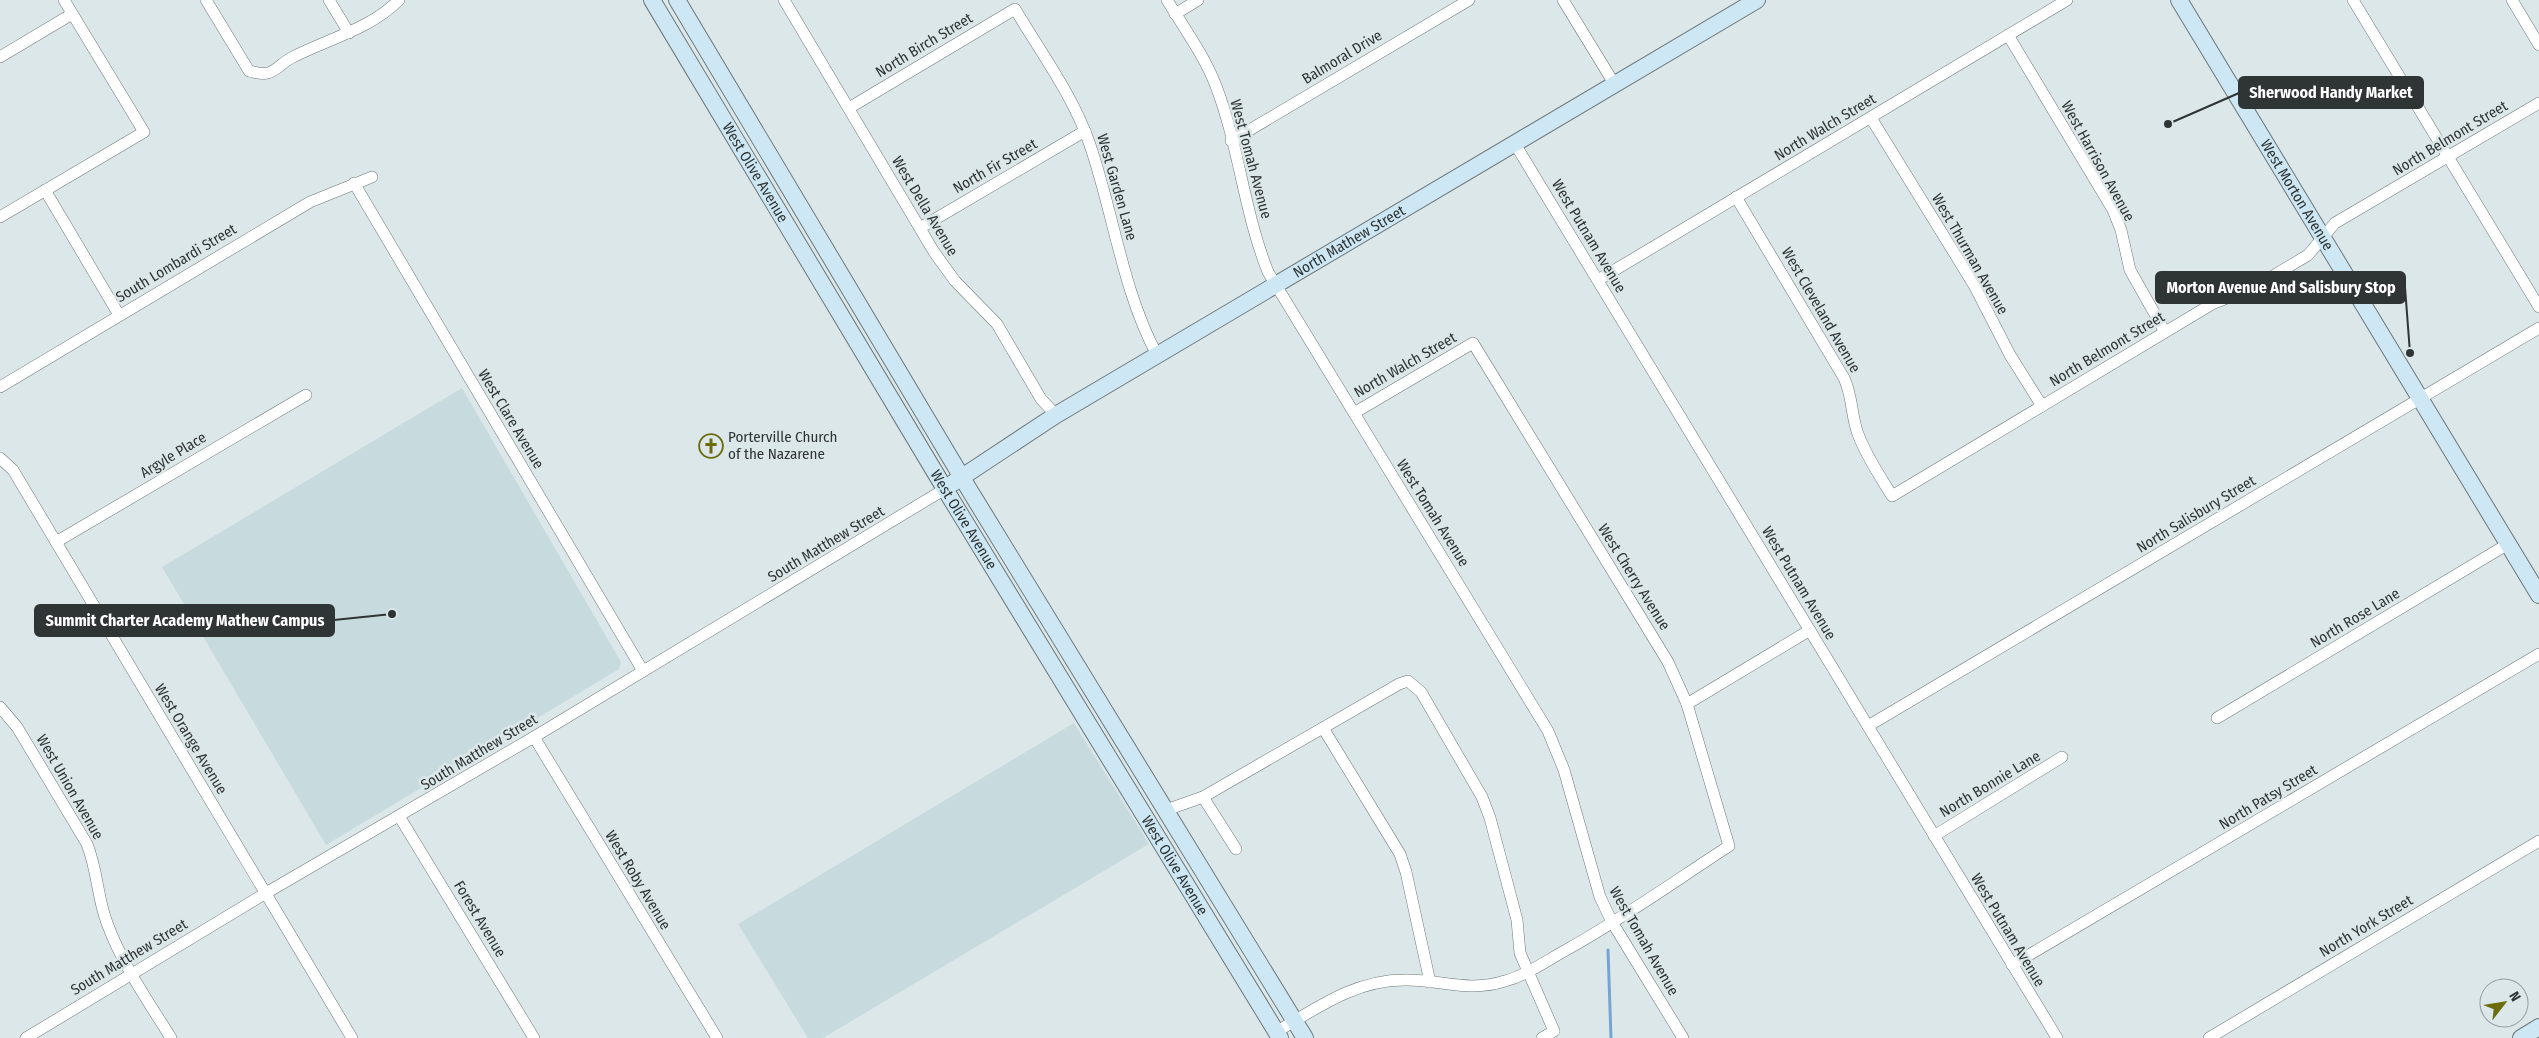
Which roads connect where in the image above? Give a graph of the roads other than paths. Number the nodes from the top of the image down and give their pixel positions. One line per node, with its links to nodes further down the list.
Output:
1 (64, 0): 18 (street)
2 (206, 0): 20 (street)
3 (329, 0): 20 (street)
4 (399, 0): 20 (street)
5 (652, 0): 55 (main road, West Olive Avenue)
6 (677, 0): 54 (main road, West Olive Avenue)
7 (784, 0): 26 (street, West Della Avenue)
8 (1167, 0): 19 (street, West Tomah Avenue)
9 (1198, 0): 19 (street)
10 (1469, 0): 29 (street, Balmoral Drive)
11 (1563, 0): 24 (street)
12 (1757, 0): 24 (main road, North Mathew Street)
13 (2067, 0): 21 (street, North Walch Street)
14 (2179, 0): 38 (main road, West Morton Avenue)
15 (2353, 0): 31 (street)
16 (2512, 0): 22 (street)
17 (1015, 9): 26 (street, North Birch Street); 28 (street, West Garden Lane)
18 (72, 14): 23 (street); 34 (street)
19 (1175, 14): 29 (street, West Tomah Avenue)
20 (349, 33)
21 (2008, 35): 27 (street, North Walch Street); 44 (street, West Harrison Avenue)
22 (2539, 45)
23 (0, 57)
24 (1615, 86): 30 (main road, North Mathew Street)
25 (2539, 103): 31 (street, North Belmont Street)
26 (849, 108): 37 (street, West Della Avenue)
27 (1871, 118): 35 (street, North Walch Street); 50 (street, West Thurman Avenue)
28 (1085, 131): 37 (street, North Fir Street); 46 (street, West Garden Lane)
29 (1231, 140): 40 (street, West Tomah Avenue)
30 (1516, 144): 39 (street, West Putnam Avenue); 40 (main road, North Mathew Street)
31 (2448, 156): 38 (street, North Belmont Street); 41 (street)
32 (372, 177): 33 (street, South Lombardi Street)
33 (354, 183): 42 (street, South Lombardi Street); 62 (street, West Clare Avenue)
34 (45, 190): 36 (street); 42 (street)
35 (1736, 197): 39 (street, North Walch Street); 56 (street, West Cleveland Avenue)
36 (0, 217)
37 (920, 228): 52 (street, West Della Avenue)
38 (2323, 237): 44 (street, North Belmont Street); 49 (main road, West Morton Avenue)
39 (1598, 280): 60 (street, West Putnam Avenue)
40 (1276, 286): 46 (main road, North Mathew Street); 51 (street, West Tomah Avenue)
41 (2539, 307)
42 (119, 315): 47 (street, South Lombardi Street)
43 (2539, 328): 49 (street, North Salisbury Street)
44 (2165, 332): 50 (street, North Belmont Street)
45 (1472, 343): 51 (street, North Walch Street); 63 (street, West Cherry Avenue)
46 (1157, 354): 52 (main road, North Mathew Street)
47 (0, 387)
48 (306, 395): 57 (street, Argyle Place)
49 (2420, 398): 58 (main road, West Morton Avenue); 66 (street, North Salisbury Street)
50 (2042, 406): 56 (street, North Belmont Street)
51 (1354, 413): 77 (street, West Tomah Avenue)
52 (1056, 415): 54 (main road, North Mathew Street)
53 (0, 458): 57 (street, West Orange Avenue)
54 (962, 477): 55 (main road, North Mathew Street); 71 (main road, West Olive Avenue)
55 (945, 489): 62 (street, South Matthew Street); 84 (main road, West Olive Avenue)
56 (1892, 496)
57 (56, 542): 76 (street, West Orange Avenue)
58 (2508, 544): 59 (main road, West Morton Avenue); 65 (street, North Rose Lane)
59 (2539, 595)
60 (1810, 630): 63 (street); 66 (street, West Putnam Avenue)
61 (2539, 654): 78 (street, North Patsy Street)
62 (643, 671): 68 (street, South Matthew Street)
63 (1686, 704): 77 (street, West Cherry Avenue)
64 (0, 707): 80 (street, West Union Avenue)
65 (2217, 718)
66 (1868, 726): 73 (street, West Putnam Avenue)
67 (1323, 728): 70 (street); 79 (street); 81 (street)
68 (534, 737): 72 (street, South Matthew Street); 89 (street, West Roby Avenue)
69 (2062, 757): 73 (street, North Bonnie Lane)
70 (1203, 798): 71 (street); 75 (street)
71 (1166, 810): 82 (main road, West Olive Avenue)
72 (399, 816): 76 (street, South Matthew Street); 88 (street, Forest Avenue)
73 (1934, 836): 78 (street, West Putnam Avenue)
74 (2539, 841): 94 (street, North York Street)
75 (1236, 849)
76 (266, 893): 80 (street, South Matthew Street); 87 (street, West Orange Avenue)
77 (1612, 922): 79 (street); 92 (street, West Tomah Avenue)
78 (2012, 965): 93 (street, West Putnam Avenue)
79 (1527, 972): 81 (street); 91 (street)
80 (131, 973): 85 (street, South Matthew Street); 86 (street, West Union Avenue)
81 (1430, 982): 82 (street)
82 (1295, 1021): 84 (street); 90 (main road, West Olive Avenue)
83 (2539, 1027): 95 (main road)
84 (1278, 1035)
85 (26, 1038)
86 (171, 1038)
87 (352, 1038)
88 (534, 1038)
89 (717, 1038)
90 (1305, 1038)
91 (1542, 1038)
92 (1683, 1038)
93 (2057, 1038)
94 (2209, 1038)
95 (2520, 1038)

